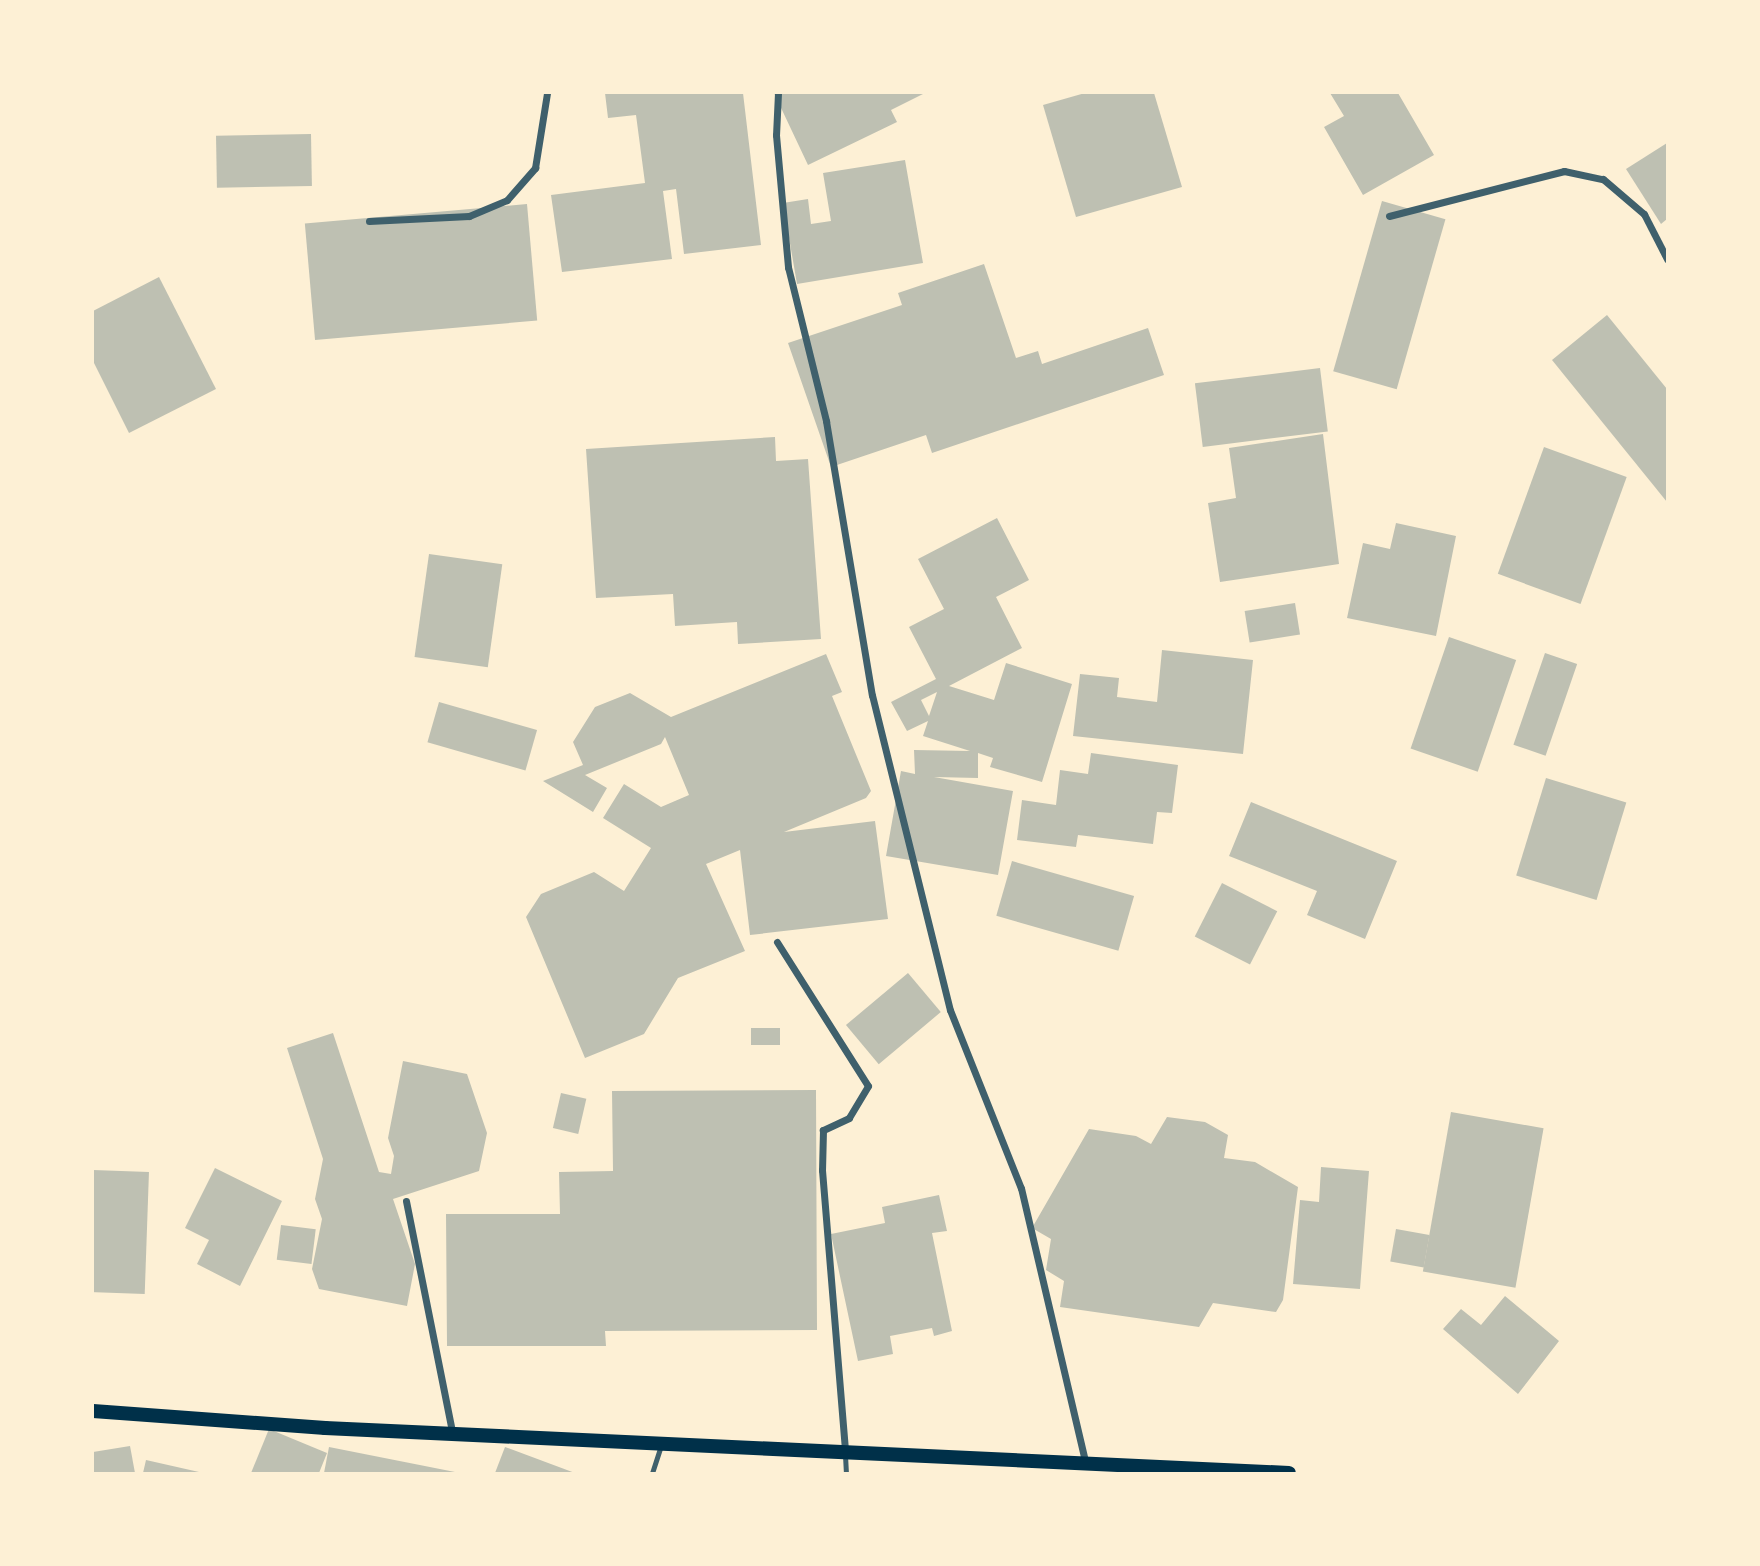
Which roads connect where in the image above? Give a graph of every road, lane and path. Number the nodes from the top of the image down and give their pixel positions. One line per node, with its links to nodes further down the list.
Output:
1 (547, 93): 4 (street)
2 (778, 93): 12 (street)
3 (1389, 216): 5 (street)
4 (369, 221)
5 (1667, 259)
6 (777, 942): 11 (street)
7 (406, 1201): 9 (street)
8 (93, 1412): 9 (main road)
9 (453, 1431): 10 (main road)
10 (662, 1444): 11 (main road); 13 (lane)
11 (845, 1450): 12 (main road); 14 (lane)
12 (1085, 1461): 15 (main road)
13 (652, 1473)
14 (846, 1473)
15 (1289, 1473)

